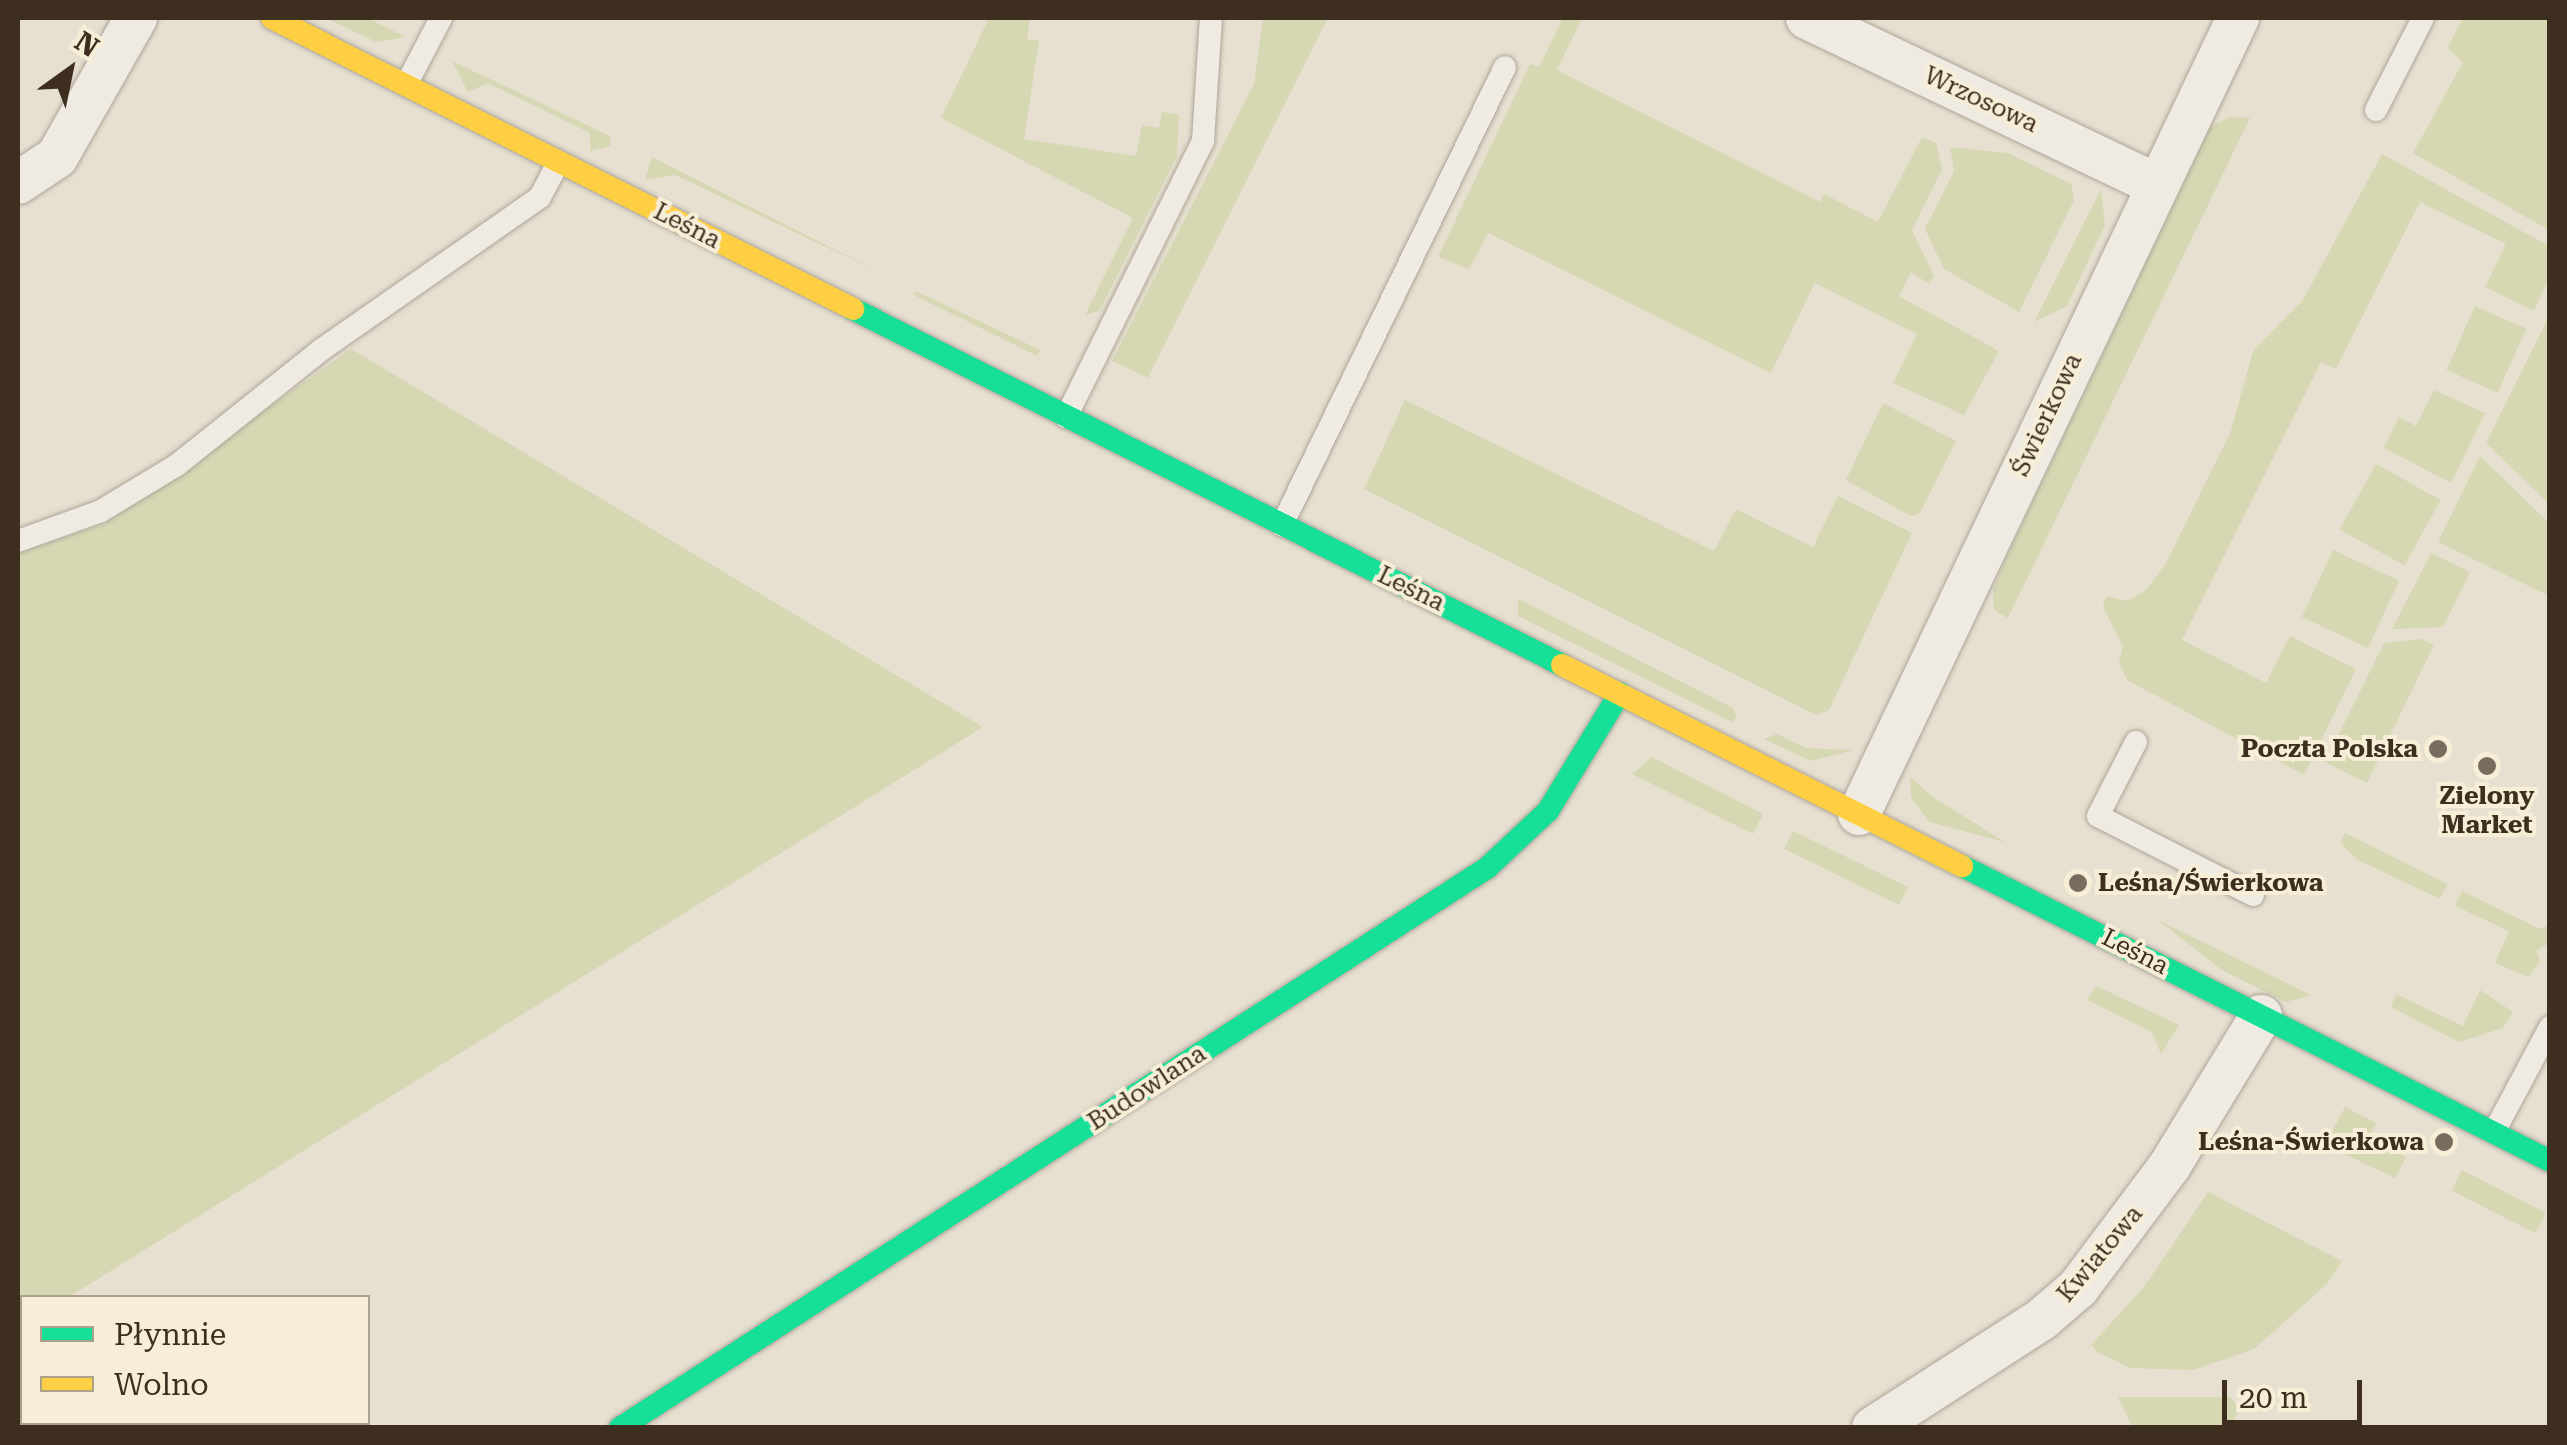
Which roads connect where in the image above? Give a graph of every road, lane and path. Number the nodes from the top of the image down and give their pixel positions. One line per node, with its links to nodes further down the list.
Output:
1 (136, 18): 12 (street)
2 (272, 18): 9 (street, Leśna)
3 (441, 18): 9 (lane)
4 (1211, 18): 14 (lane)
5 (1807, 18): 13 (street, Wrzosowa)
6 (2238, 18): 13 (street, Świerkowa)
7 (2424, 18): 10 (lane)
8 (1505, 67): 15 (lane)
9 (406, 85): 11 (street, Leśna)
10 (2376, 110)
11 (559, 162): 14 (street, Leśna); 16 (lane)
12 (18, 183)
13 (2155, 184): 19 (street, Świerkowa)
14 (1066, 417): 15 (street, Leśna)
15 (1282, 525): 17 (street, Leśna)
16 (18, 541)
17 (1620, 693): 19 (street, Leśna); 25 (street, Budowlana)
18 (2136, 742): 20 (lane)
19 (1859, 814): 21 (street, Leśna)
20 (2253, 896)
21 (2260, 1016): 23 (street, Leśna); 26 (street, Kwiatowa)
22 (2550, 1027): 23 (lane)
23 (2494, 1132): 24 (street, Leśna)
24 (2550, 1161)
25 (620, 1428)
26 (1873, 1428)

